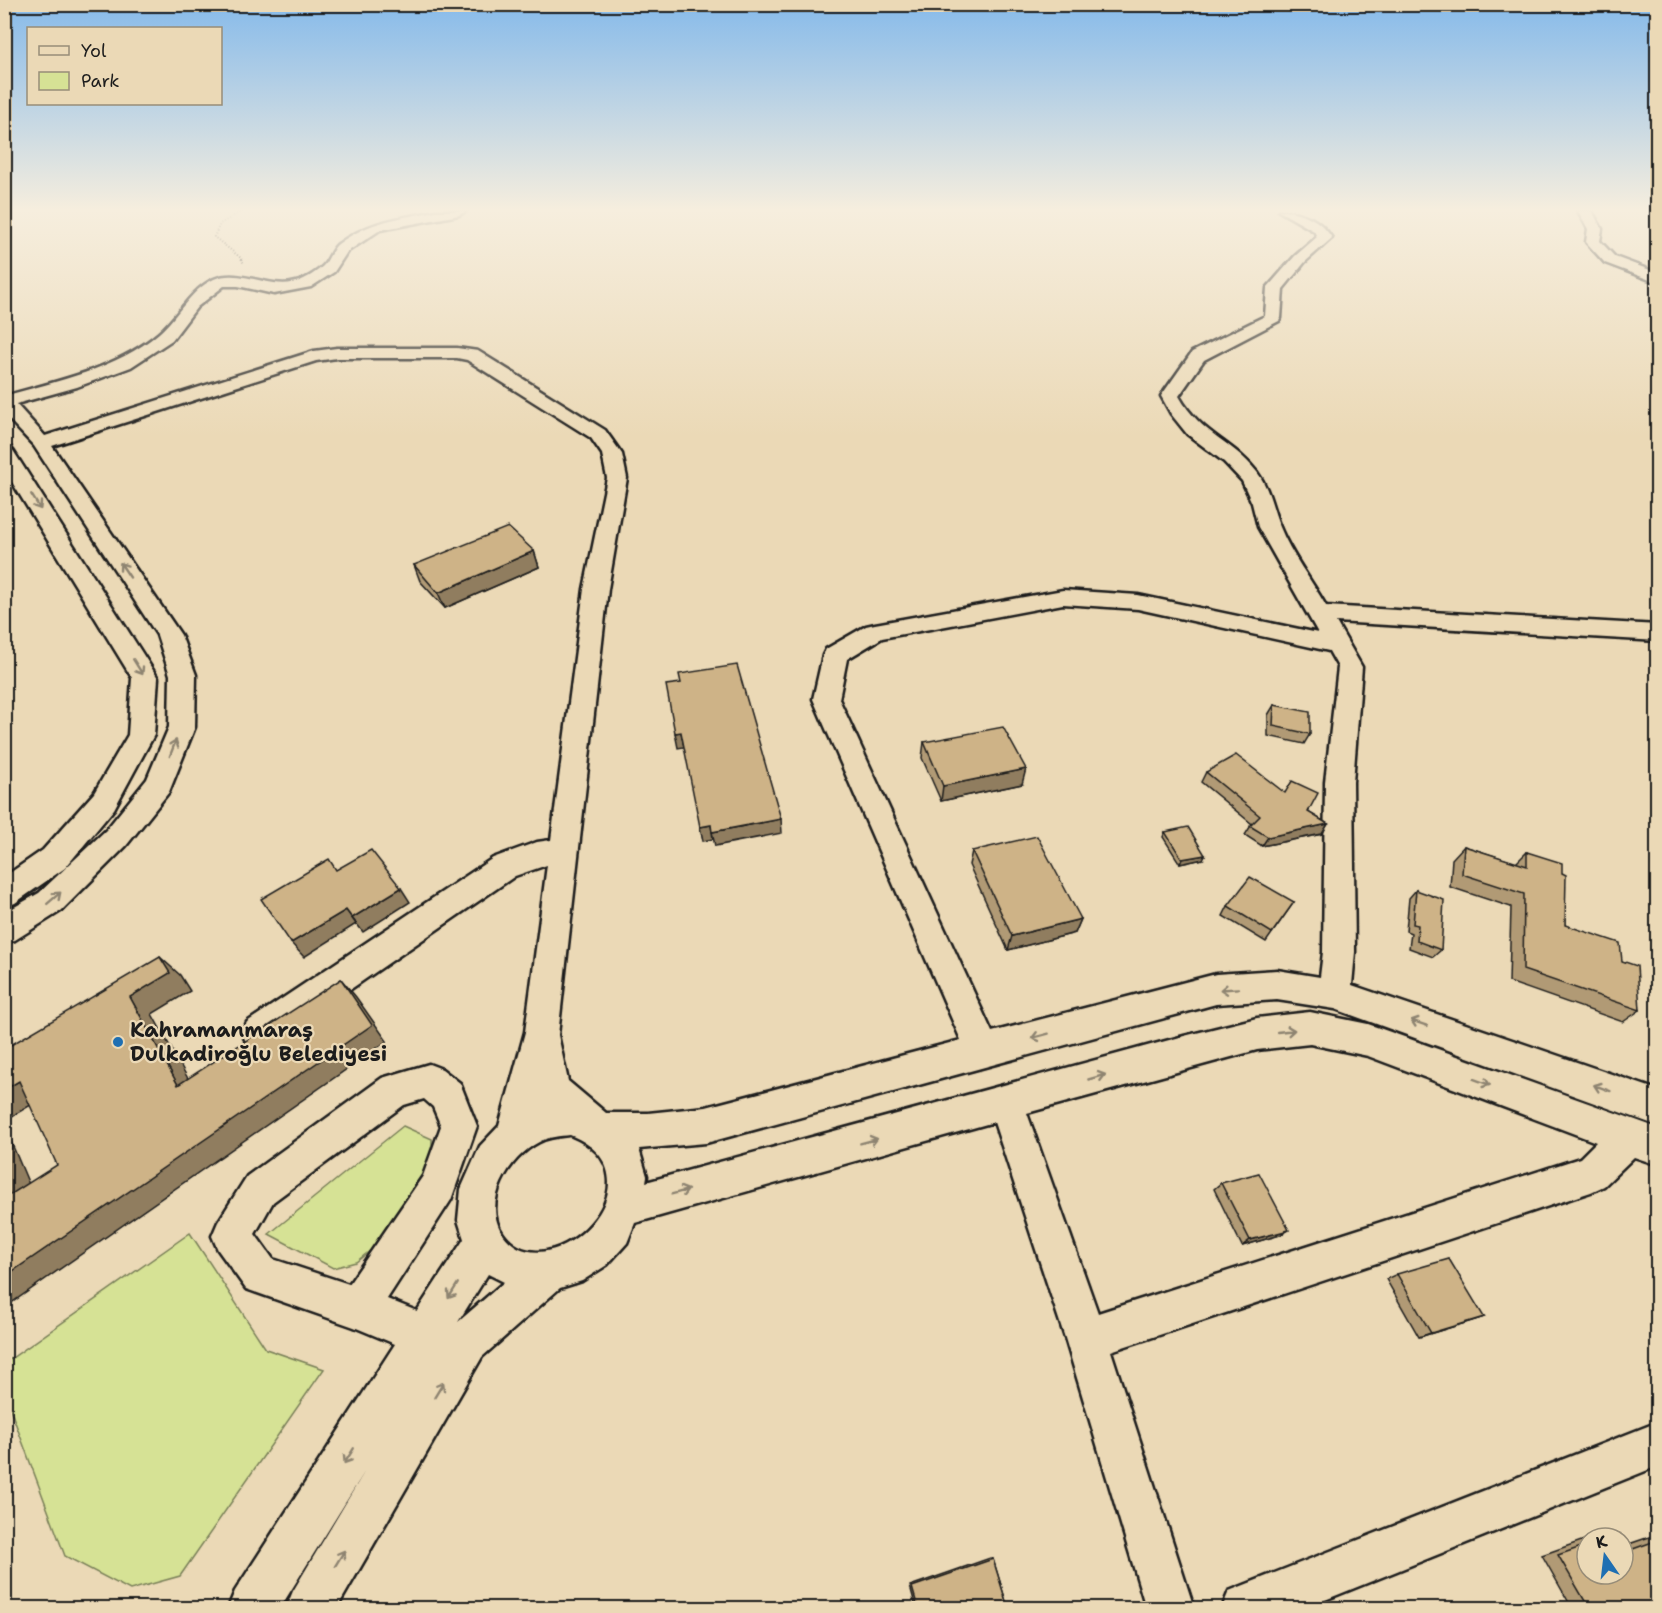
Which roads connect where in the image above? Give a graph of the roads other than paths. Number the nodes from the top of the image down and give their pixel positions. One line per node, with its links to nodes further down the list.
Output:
1 (214, 286): 5 (street)
2 (261, 286): 3 (street)
3 (291, 286)
4 (1276, 286): 8 (street)
5 (8, 411): 6 (street)
6 (41, 443): 11 (street); 13 (street, one-way to 6)
7 (4, 452): 12 (street, one-way to 12)
8 (1320, 613): 9 (street); 10 (street)
9 (1658, 633)
10 (1337, 645): 14 (street); 17 (street)
11 (564, 852): 15 (street); 16 (street)
12 (4, 894)
13 (4, 930)
14 (1335, 994): 17 (street, one-way to 17); 19 (street, one-way to 14)
15 (542, 1032): 20 (street); 21 (street)
16 (232, 1052)
17 (983, 1052): 20 (street)
18 (1006, 1103): 22 (street, one-way to 22); 23 (street, one-way to 18); 28 (street)
19 (1658, 1108)
20 (597, 1126): 21 (street); 23 (street)
21 (514, 1137): 24 (street)
22 (1643, 1142): 28 (street)
23 (624, 1207): 25 (street)
24 (485, 1242): 25 (street); 27 (street, one-way to 27)
25 (548, 1271): 31 (street, one-way to 25)
26 (357, 1307): 26 (street); 27 (street)
27 (425, 1336): 30 (street, one-way to 30)
28 (1086, 1338): 32 (street)
29 (1658, 1444): 33 (street)
30 (252, 1608)
31 (310, 1608)
32 (1170, 1608)
33 (1246, 1608)

